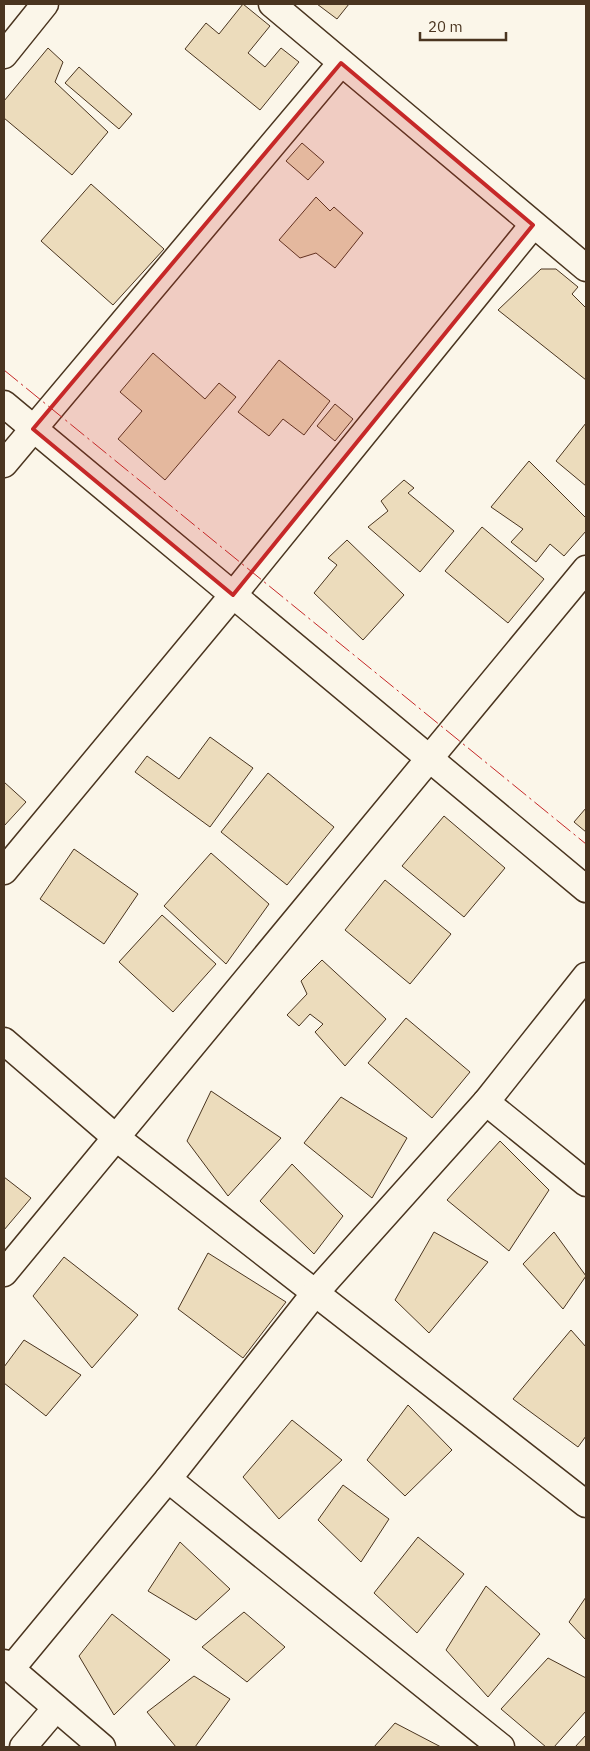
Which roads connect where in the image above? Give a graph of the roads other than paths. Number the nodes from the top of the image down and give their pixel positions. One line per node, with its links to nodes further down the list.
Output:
1 (45, 4): 3 (street)
2 (272, 4): 4 (street)
3 (4, 55)
4 (341, 64): 5 (street); 8 (street)
5 (533, 225): 6 (street); 11 (street)
6 (586, 268)
7 (4, 404): 8 (street)
8 (33, 429): 9 (street); 11 (street)
9 (4, 464)
10 (586, 569): 12 (street)
11 (233, 595): 12 (street); 13 (street)
12 (428, 758): 14 (street); 18 (street)
13 (4, 871)
14 (586, 889)
15 (586, 976): 17 (street)
16 (4, 1041): 18 (street)
17 (486, 1102): 19 (street); 21 (street)
18 (114, 1136): 20 (street); 21 (street)
19 (586, 1183)
20 (4, 1273)
21 (315, 1293): 22 (street); 23 (street)
22 (168, 1479): 24 (street); 28 (street)
23 (586, 1504)
24 (7, 1666): 25 (street)
25 (56, 1708): 26 (street); 27 (street)
26 (23, 1747)
27 (102, 1747)
28 (501, 1747)

